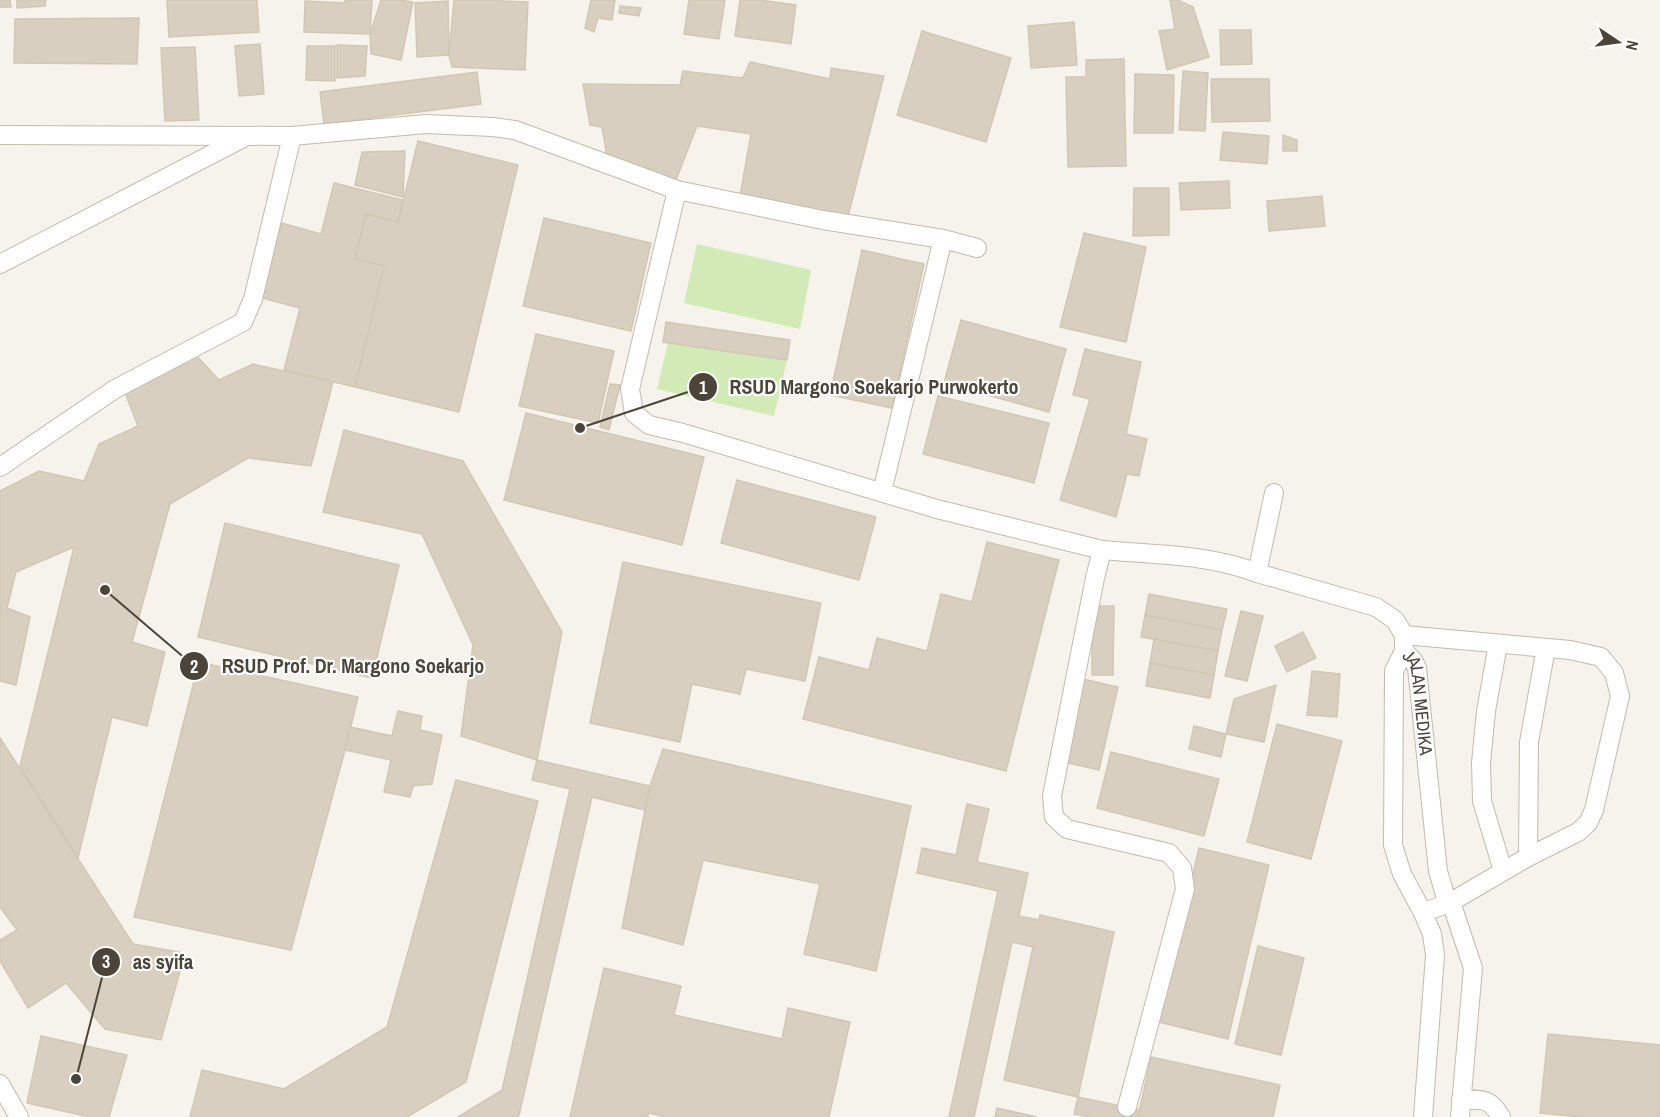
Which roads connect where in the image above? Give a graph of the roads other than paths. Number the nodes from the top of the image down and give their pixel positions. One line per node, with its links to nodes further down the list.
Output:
1 (0, 135): 2 (lane)
2 (248, 136): 3 (lane); 7 (lane)
3 (292, 136): 4 (lane); 8 (lane)
4 (677, 190): 5 (lane); 9 (lane)
5 (943, 239): 6 (lane); 9 (lane)
6 (977, 248)
7 (0, 264)
8 (0, 467)
9 (882, 492): 11 (lane)
10 (1274, 493): 12 (lane)
11 (1102, 550): 12 (lane); 21 (lane)
12 (1257, 573): 13 (lane)
13 (1404, 644): 14 (lane); 18 (lane, JALAN MEDIKA); 19 (lane, JALAN MEDIKA)
14 (1497, 644): 15 (lane); 17 (lane)
15 (1546, 648): 16 (lane); 16 (lane)
16 (1528, 857): 17 (lane)
17 (1503, 872): 18 (lane)
18 (1451, 902): 19 (lane); 22 (lane, JALAN MEDIKA)
19 (1423, 914): 24 (lane, JALAN MEDIKA)
20 (0, 1084): 23 (lane)
21 (1128, 1107)
22 (1461, 1108): 25 (lane)
23 (19, 1117)
24 (1423, 1117)
25 (1501, 1117)

